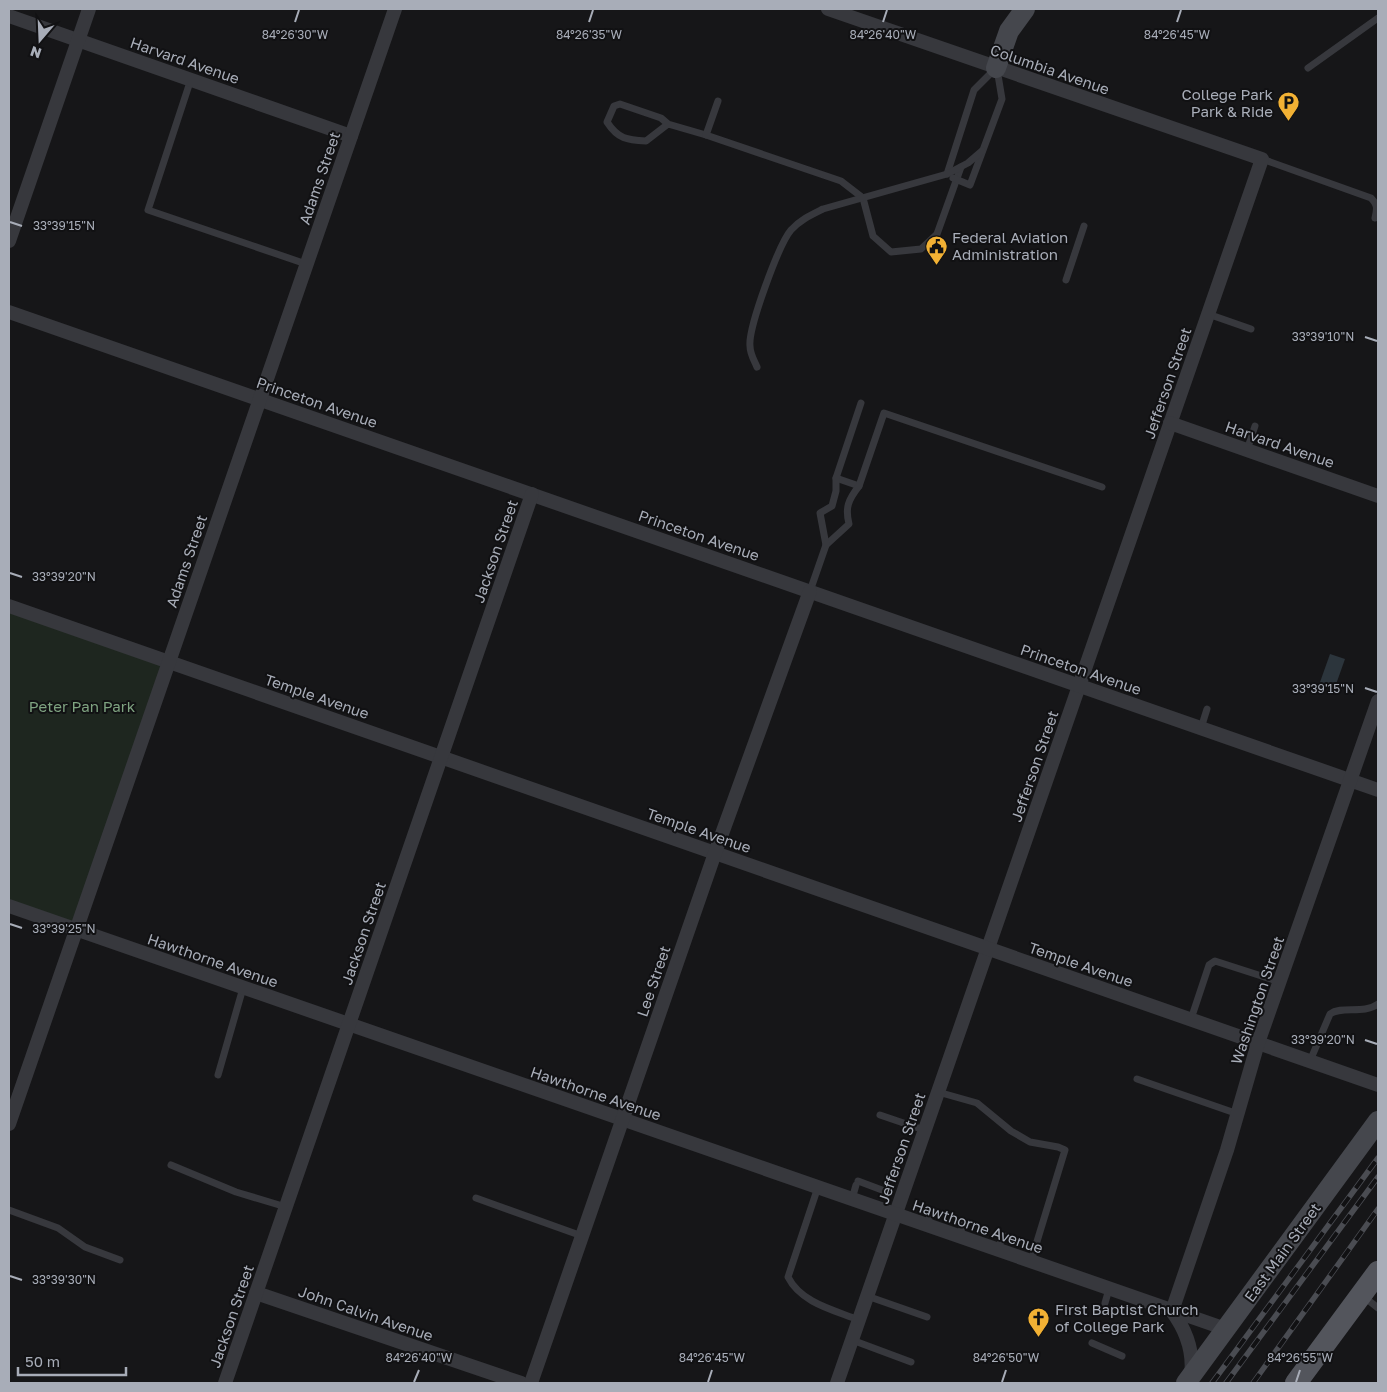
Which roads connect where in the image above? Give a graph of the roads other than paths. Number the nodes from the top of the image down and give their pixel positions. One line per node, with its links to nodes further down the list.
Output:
1 (89, 9): 7 (street)
2 (395, 9): 14 (street, Adams Street)
3 (828, 9): 8 (street, Columbia Avenue)
4 (1025, 9): 8 (street)
5 (9, 16): 7 (street, Harvard Avenue)
6 (1378, 18): 9 (lane)
7 (78, 40): 10 (street, Harvard Avenue); 23 (street)
8 (996, 68): 15 (lane); 16 (street, Columbia Avenue); 18 (lane)
9 (1308, 68)
10 (191, 79): 14 (street, Harvard Avenue); 24 (lane)
11 (718, 101): 13 (lane)
12 (668, 124): 12 (lane); 13 (lane)
13 (706, 135): 20 (lane)
14 (351, 136): 24 (street, Adams Street)
15 (982, 151): 17 (lane); 19 (lane)
16 (1262, 159): 21 (lane); 27 (street, Jefferson Street)
17 (961, 167): 18 (lane); 19 (lane)
18 (947, 174): 19 (lane); 20 (lane)
19 (956, 180): 20 (lane)
20 (863, 198): 29 (lane)
21 (1375, 218)
22 (1084, 226): 25 (lane)
23 (9, 241)
24 (306, 264): 30 (street, Adams Street)
25 (1066, 280)
26 (9, 312): 30 (street, Princeton Avenue)
27 (1208, 314): 28 (lane); 32 (street, Jefferson Street)
28 (1251, 329)
29 (757, 367)
30 (260, 399): 38 (street, Princeton Avenue); 43 (street, Adams Street)
31 (861, 403): 35 (lane)
32 (1170, 423): 34 (street, Harvard Avenue); 44 (street, Jefferson Street)
33 (1255, 426): 34 (lane)
34 (1247, 450): 39 (street, Harvard Avenue)
35 (836, 478): 36 (lane); 40 (lane)
36 (859, 486): 37 (lane); 40 (lane)
37 (1102, 487)
38 (532, 494): 41 (street, Princeton Avenue); 48 (street, Jackson Street)
39 (1378, 496)
40 (826, 545): 41 (lane)
41 (810, 591): 44 (street, Princeton Avenue); 51 (street, Lee Street)
42 (9, 606): 43 (street, Temple Avenue)
43 (168, 661): 48 (street, Temple Avenue); 53 (street, Adams Street)
44 (1079, 685): 47 (street, Princeton Avenue); 54 (street, Jefferson Street)
45 (1378, 701): 49 (street, Washington Street)
46 (1207, 709): 47 (lane)
47 (1201, 728): 49 (street, Princeton Avenue)
48 (441, 757): 51 (street, Temple Avenue); 59 (street, Jackson Street)
49 (1350, 780): 50 (street, Princeton Avenue); 55 (street, Washington Street)
50 (1378, 790)
51 (715, 852): 54 (street, Temple Avenue); 68 (street, Lee Street)
52 (9, 906): 53 (street, Hawthorne Avenue)
53 (75, 930): 56 (street, Hawthorne Avenue); 70 (street, Adams Street)
54 (987, 948): 58 (street, Temple Avenue); 65 (street, Jefferson Street)
55 (1280, 982): 58 (lane); 60 (street, Washington Street)
56 (243, 988): 59 (street, Hawthorne Avenue); 62 (lane)
57 (1378, 1004): 61 (lane)
58 (1190, 1019): 60 (street, Temple Avenue)
59 (349, 1024): 68 (street, Hawthorne Avenue); 77 (street, Jackson Street)
60 (1258, 1043): 61 (street, Temple Avenue); 67 (street, Washington Street)
61 (1310, 1061): 64 (street, Temple Avenue)
62 (218, 1075)
63 (1137, 1080): 67 (lane)
64 (1378, 1085)
65 (937, 1092): 71 (street, Jefferson Street); 88 (lane)
66 (880, 1114): 71 (lane)
67 (1238, 1114): 95 (street, Washington Street)
68 (622, 1119): 73 (street, Hawthorne Avenue); 84 (street, Lee Street)
69 (1378, 1121): 98 (street, East Main Street)
70 (9, 1124)
71 (924, 1130): 80 (street, Jefferson Street)
72 (172, 1165): 77 (lane)
73 (818, 1187): 76 (street, Hawthorne Avenue); 97 (lane)
74 (882, 1190): 76 (lane)
75 (476, 1198): 84 (lane)
76 (852, 1199): 80 (street, Hawthorne Avenue)
77 (286, 1207): 91 (street, Jackson Street)
78 (9, 1210): 87 (lane)
79 (931, 1212): 82 (lane)
80 (895, 1214): 82 (street, Hawthorne Avenue); 92 (street, Jefferson Street)
81 (964, 1222): 85 (lane)
82 (927, 1225): 85 (street, Hawthorne Avenue)
83 (1003, 1235): 86 (lane)
84 (582, 1236): 106 (street, Lee Street)
85 (960, 1237): 86 (street, Hawthorne Avenue)
86 (998, 1250): 88 (street, Hawthorne Avenue)
87 (120, 1260)
88 (1031, 1261): 90 (street, Hawthorne Avenue)
89 (1378, 1272): 93 (main road)
90 (1109, 1289): 94 (lane); 95 (street, Hawthorne Avenue)
91 (256, 1292): 104 (street, Jackson Street); 105 (street, John Calvin Avenue)
92 (867, 1296): 96 (lane); 97 (street, Jefferson Street)
93 (1370, 1301): 108 (main road)
94 (1104, 1303)
95 (1172, 1310): 98 (street, Hawthorne Avenue); 103 (street)
96 (927, 1317)
97 (858, 1320): 99 (street, Jefferson Street)
98 (1226, 1329): 103 (street, East Main Street)
99 (852, 1340): 102 (lane); 107 (street, Jefferson Street)
100 (1092, 1343): 101 (lane)
101 (1122, 1356)
102 (911, 1362)
103 (1189, 1380)
104 (225, 1383)
105 (521, 1383)
106 (530, 1383)
107 (837, 1383)
108 (1296, 1383)

